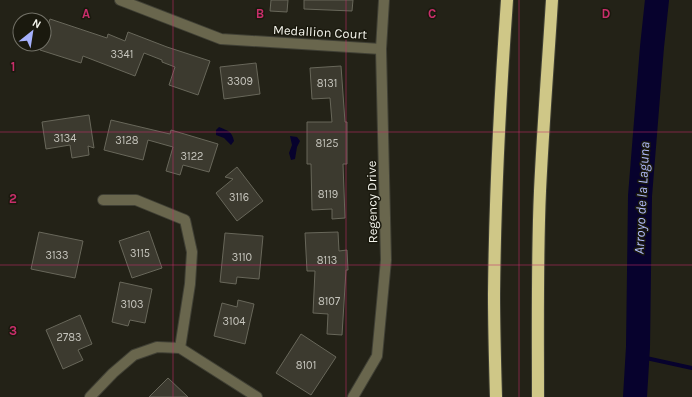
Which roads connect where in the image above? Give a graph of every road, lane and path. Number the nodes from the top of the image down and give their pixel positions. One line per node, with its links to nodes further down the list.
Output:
1 (120, 0): 5 (street, Medallion Court)
2 (384, 0): 5 (street, Regency Drive)
3 (507, 0): 11 (highway)
4 (552, 0): 12 (highway)
5 (381, 48): 10 (street, Regency Drive)
6 (103, 200): 7 (street)
7 (180, 348): 8 (street); 9 (street)
8 (90, 397)
9 (257, 397)
10 (353, 397)
11 (496, 397)
12 (538, 397)

